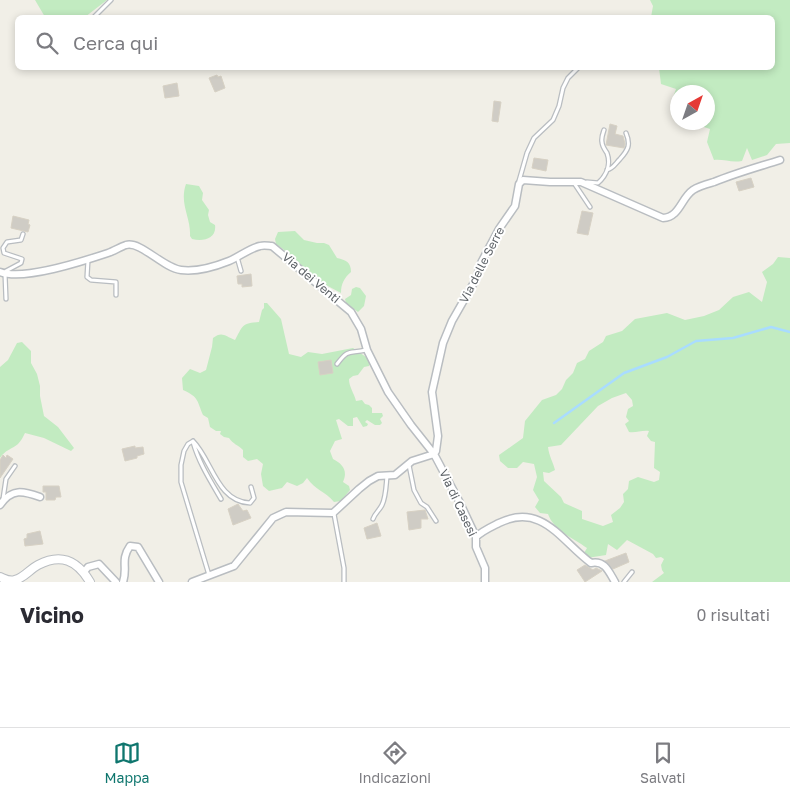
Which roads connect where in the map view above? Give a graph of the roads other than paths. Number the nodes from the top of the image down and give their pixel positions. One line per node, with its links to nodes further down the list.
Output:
1 (111, 0): 2 (lane)
2 (96, 15)
3 (576, 70): 9 (lane)
4 (604, 130): 7 (lane)
5 (626, 133): 7 (lane)
6 (780, 160): 8 (street)
7 (607, 170): 8 (lane)
8 (577, 183): 9 (street); 10 (lane)
9 (519, 184): 21 (street, Via delle Serre)
10 (590, 206)
11 (23, 234): 15 (lane)
12 (237, 257): 13 (street, Via dei Venti); 14 (lane); 18 (street, Via dei Venti)
13 (88, 260): 15 (street, Via dei Venti); 16 (lane)
14 (241, 270)
15 (3, 273): 17 (lane)
16 (116, 295)
17 (6, 299)
18 (367, 350): 19 (lane); 21 (street, Via dei Venti)
19 (337, 364)
20 (193, 441): 25 (lane); 27 (lane); 35 (lane)
21 (434, 454): 22 (street); 32 (street, Via di Casesi)
22 (409, 464): 24 (street); 31 (lane)
23 (15, 466): 28 (lane)
24 (387, 475): 29 (street); 30 (lane)
25 (251, 487)
26 (40, 497): 28 (street)
27 (222, 499)
28 (2, 503)
29 (334, 513): 35 (street); 42 (lane)
30 (373, 519)
31 (436, 521)
32 (476, 537): 43 (street, Via di Casesi); 44 (street)
33 (84, 572): 36 (street); 37 (street); 38 (street)
34 (632, 572): 45 (lane)
35 (210, 576): 41 (street)
36 (0, 577)
37 (90, 582)
38 (116, 582)
39 (123, 582): 40 (street)
40 (159, 582)
41 (192, 582)
42 (344, 582)
43 (485, 582)
44 (615, 582)
45 (624, 582)

